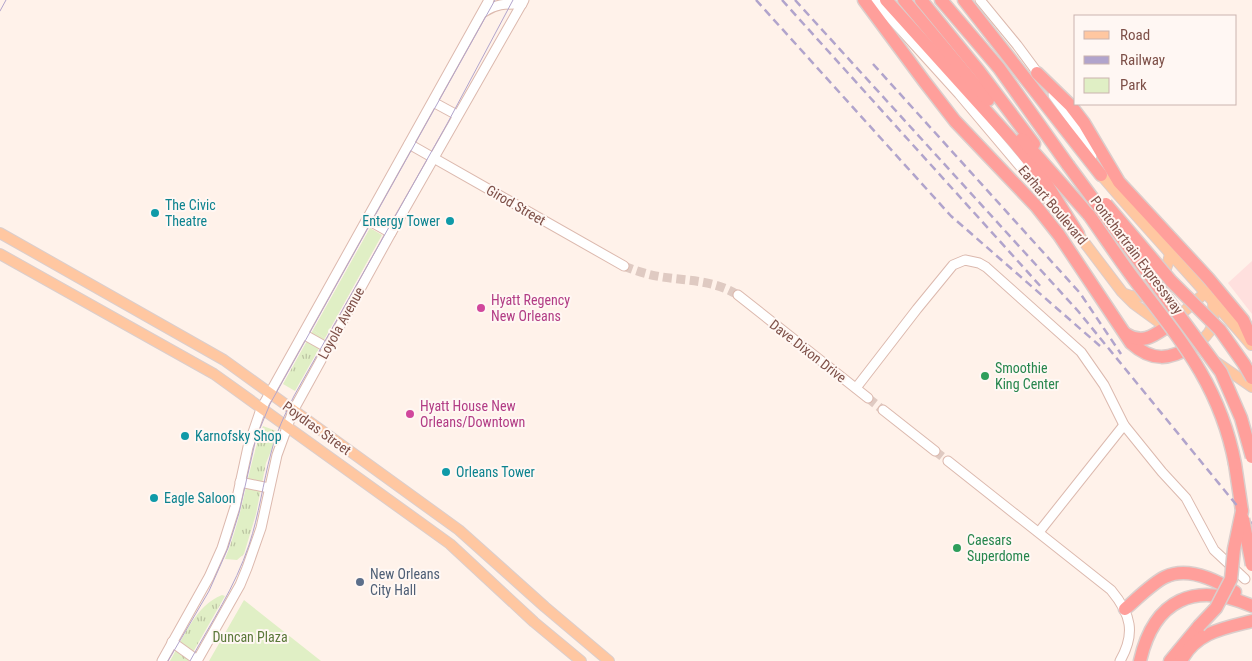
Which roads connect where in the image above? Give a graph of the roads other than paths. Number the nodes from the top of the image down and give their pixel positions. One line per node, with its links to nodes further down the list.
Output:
1 (489, 0): 11 (main road, Loyola Avenue)
2 (864, 0): 32 (highway)
3 (874, 0): 23 (main road, Earhart Boulevard)
4 (886, 0): 23 (highway)
5 (904, 0): 19 (highway)
6 (921, 0): 19 (highway, Pontchartrain Expressway)
7 (941, 0): 17 (highway, Pontchartrain Expressway)
8 (964, 0): 12 (highway)
9 (980, 0): 12 (main road)
10 (523, 2): 11 (main road); 14 (main road, Loyola Avenue)
11 (483, 14): 13 (main road, Loyola Avenue)
12 (1032, 76): 18 (highway); 34 (highway)
13 (433, 102): 14 (main road); 15 (main road, Loyola Avenue)
14 (457, 115): 16 (main road, Loyola Avenue)
15 (409, 144): 16 (main road, Girod Street); 20 (main road, Loyola Avenue)
16 (434, 158): 22 (main road, Loyola Avenue); 26 (main road, Girod Street)
17 (1068, 165): 38 (highway, bridge); 49 (highway, Pontchartrain Expressway, bridge)
18 (1101, 175): 24 (main road)
19 (1089, 215): 57 (highway, Pontchartrain Expressway, bridge)
20 (368, 220): 22 (main road); 33 (main road, Loyola Avenue)
21 (0, 232): 41 (main road, Poydras Street)
22 (391, 233): 37 (main road, Loyola Avenue)
23 (1078, 234): 27 (main road, Earhart Boulevard)
24 (1170, 253): 27 (main road); 28 (main road)
25 (0, 254): 43 (main road, Poydras Street)
26 (624, 266)
27 (1122, 292): 31 (main road, Earhart Boulevard)
28 (1206, 292): 30 (main road); 31 (main road)
29 (738, 295): 40 (main road, Dave Dixon Drive)
30 (1213, 300): 35 (main road); 36 (main road)
31 (1165, 328): 32 (highway); 35 (main road, Earhart Boulevard)
32 (1121, 329): 35 (highway)
33 (303, 334): 37 (main road); 41 (main road, Loyola Avenue)
34 (1252, 340)
35 (1192, 346): 39 (main road, Earhart Boulevard)
36 (1252, 346)
37 (328, 348): 45 (main road, Loyola Avenue)
38 (1252, 378)
39 (1252, 387)
40 (856, 388): 42 (main road, Dave Dixon Drive); 46 (main road)
41 (269, 393): 43 (main road, Loyola Avenue); 45 (main road, Poydras Street)
42 (868, 398)
43 (262, 409): 47 (main road, Poydras Street); 52 (main road, Loyola Avenue)
44 (883, 410): 48 (main road)
45 (293, 411): 47 (main road, Loyola Avenue); 51 (main road, Poydras Street)
46 (1124, 425): 58 (main road); 60 (main road)
47 (286, 426): 53 (main road, Loyola Avenue); 54 (main road, Poydras Street)
48 (935, 451)
49 (1252, 457)
50 (948, 461): 58 (main road)
51 (382, 475): 54 (main road); 55 (main road, Poydras Street)
52 (240, 482): 53 (main road); 64 (main road, Loyola Avenue)
53 (269, 488): 66 (main road, Loyola Avenue)
54 (373, 488): 56 (main road, Poydras Street)
55 (401, 489): 56 (main road); 69 (main road, Poydras Street)
56 (392, 502): 68 (main road, Poydras Street)
57 (1242, 511): 59 (highway, Pontchartrain Expressway, bridge); 72 (highway, bridge)
58 (1039, 532): 62 (main road)
59 (1252, 565)
60 (1245, 579)
61 (1252, 605): 62 (highway); 71 (highway)
62 (1125, 608): 70 (main road)
63 (1252, 621): 73 (highway)
64 (172, 642): 65 (main road, Loyola Avenue); 66 (main road)
65 (164, 658): 67 (main road)
66 (197, 660)
67 (174, 661)
68 (581, 661)
69 (609, 661)
70 (1120, 661)
71 (1140, 661)
72 (1170, 661)
73 (1182, 661)

